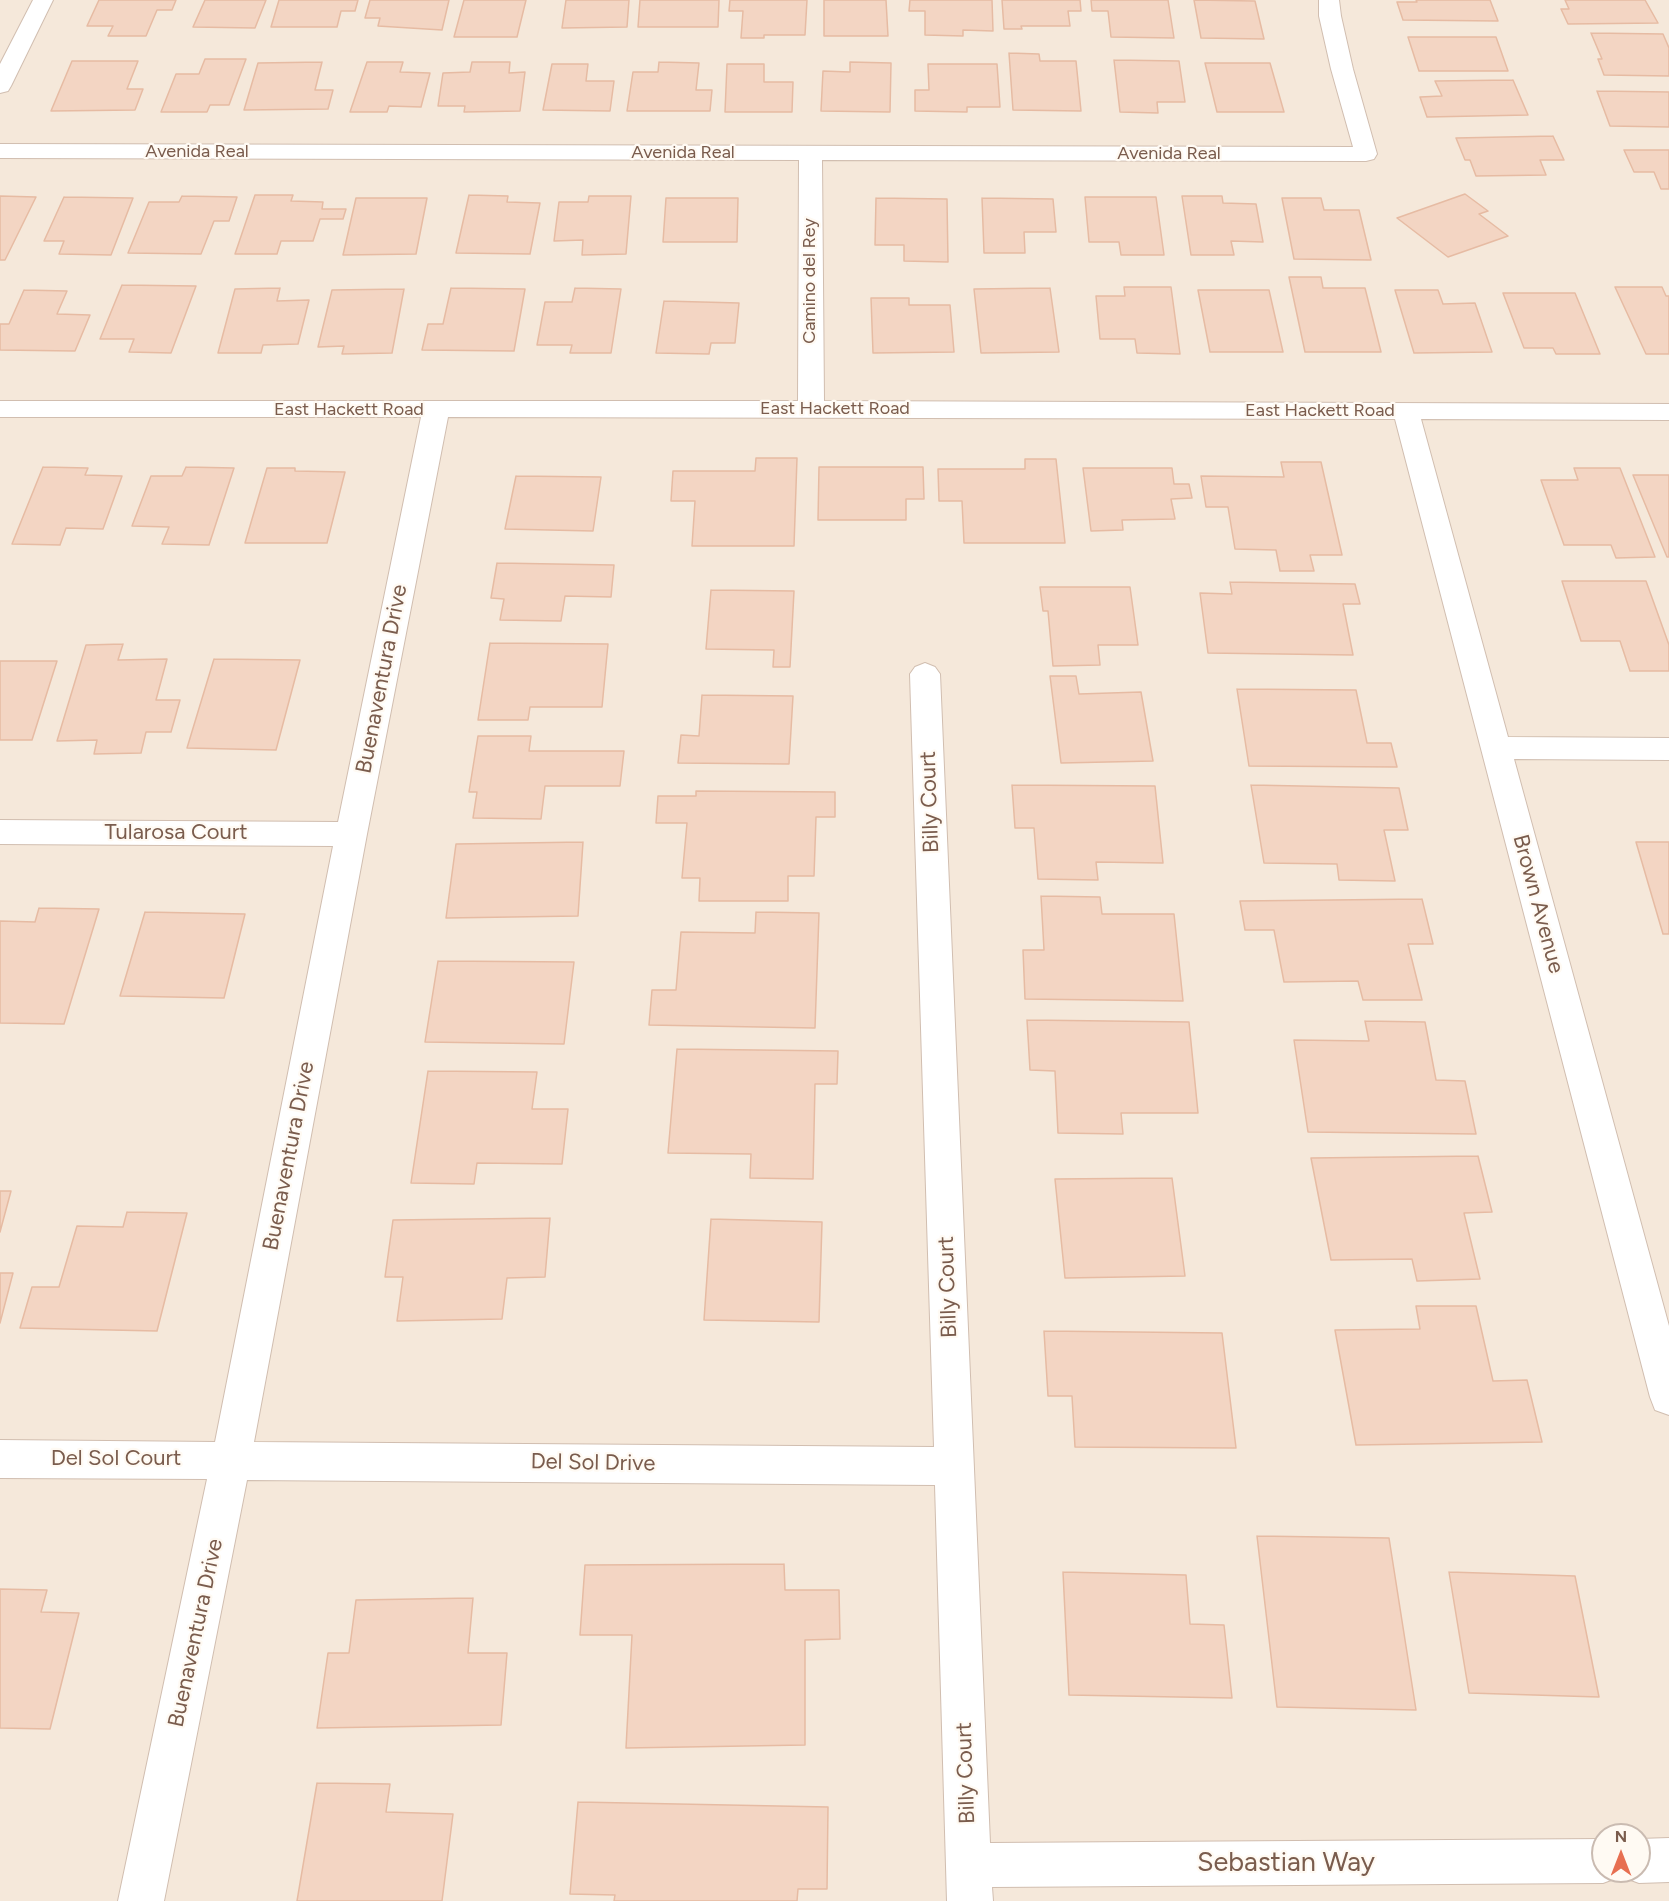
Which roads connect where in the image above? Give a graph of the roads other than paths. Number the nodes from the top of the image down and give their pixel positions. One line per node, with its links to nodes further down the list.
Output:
1 (43, 0): 3 (street)
2 (1329, 0): 5 (street, Avenida Real)
3 (0, 87)
4 (0, 151): 5 (street, Avenida Real)
5 (810, 154): 6 (street, Camino del Rey)
6 (811, 408): 8 (street, East Hackett Road); 9 (street, East Hackett Road)
7 (0, 410): 8 (street, East Hackett Road)
8 (436, 410): 15 (street, Buenaventura Drive)
9 (1406, 411): 10 (street, East Hackett Road); 12 (street, Brown Avenue)
10 (1669, 412)
11 (925, 674): 19 (street, Billy Court)
12 (1497, 748): 13 (street); 16 (street, Brown Avenue)
13 (1669, 749)
14 (0, 832): 15 (street, Tularosa Court)
15 (351, 834): 18 (street, Buenaventura Drive)
16 (1669, 1397)
17 (0, 1458): 18 (street, Del Sol Court)
18 (231, 1460): 19 (street, Del Sol Drive); 24 (street, Buenaventura Drive)
19 (955, 1467): 23 (street, Billy Court)
20 (1669, 1860): 22 (street)
21 (1591, 1861): 23 (street, Sebastian Way)
22 (1651, 1861)
23 (970, 1883)
24 (141, 1901)

